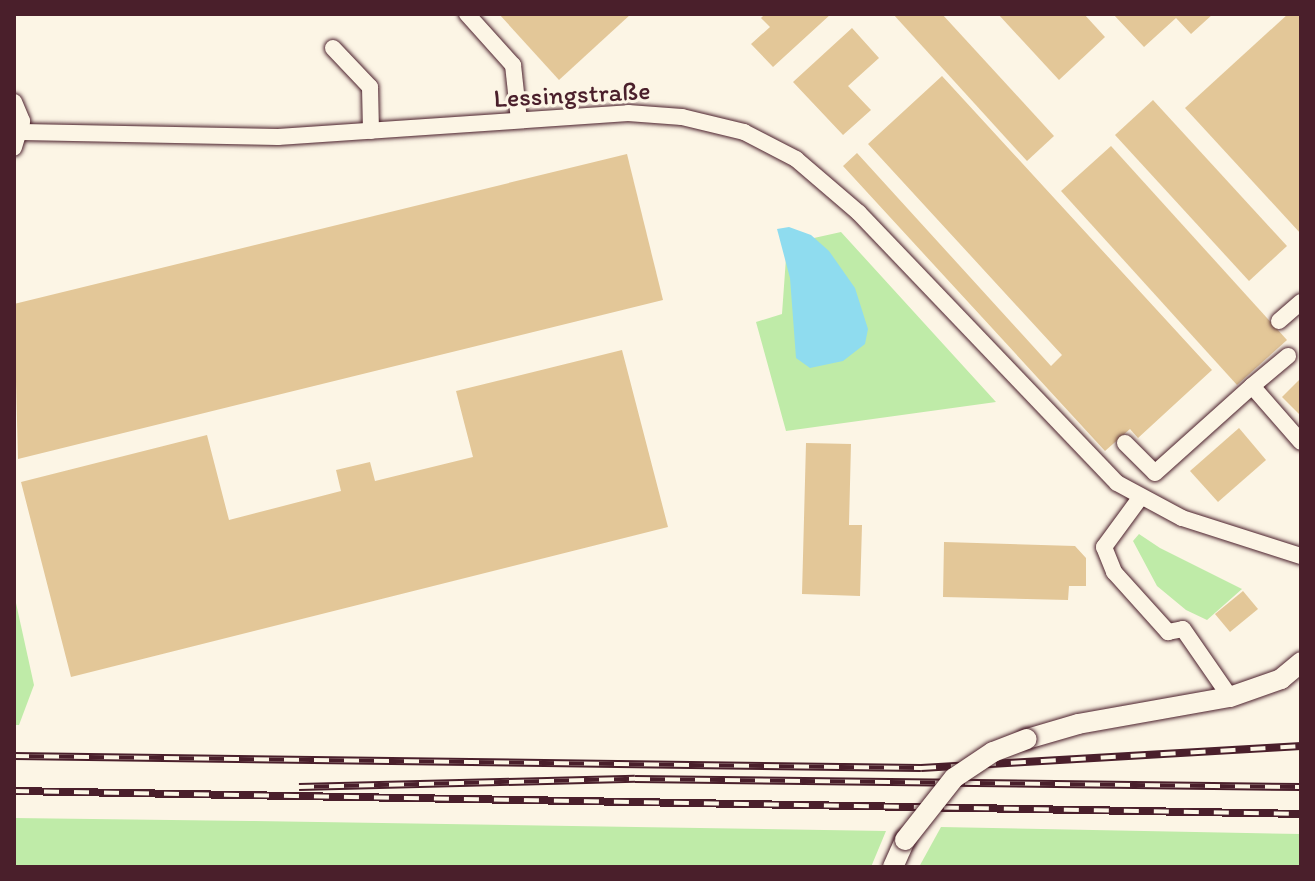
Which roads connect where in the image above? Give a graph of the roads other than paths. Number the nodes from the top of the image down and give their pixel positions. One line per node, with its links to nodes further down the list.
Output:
1 (467, 14): 4 (street)
2 (333, 48): 5 (street)
3 (14, 102): 6 (street)
4 (519, 120): 5 (street, Lessingstraße); 14 (street, Lessingstraße)
5 (371, 131): 6 (street, Lessingstraße)
6 (22, 132): 7 (street)
7 (14, 148)
8 (1301, 302): 9 (street)
9 (1279, 321)
10 (1288, 356): 11 (street)
11 (1252, 386): 12 (street); 13 (street)
12 (1301, 442)
13 (1125, 443)
14 (1140, 498): 15 (street, Lessingstraße); 17 (street)
15 (1301, 556)
16 (1301, 662): 17 (main road)
17 (1230, 697): 18 (main road, bridge)
18 (893, 867)

